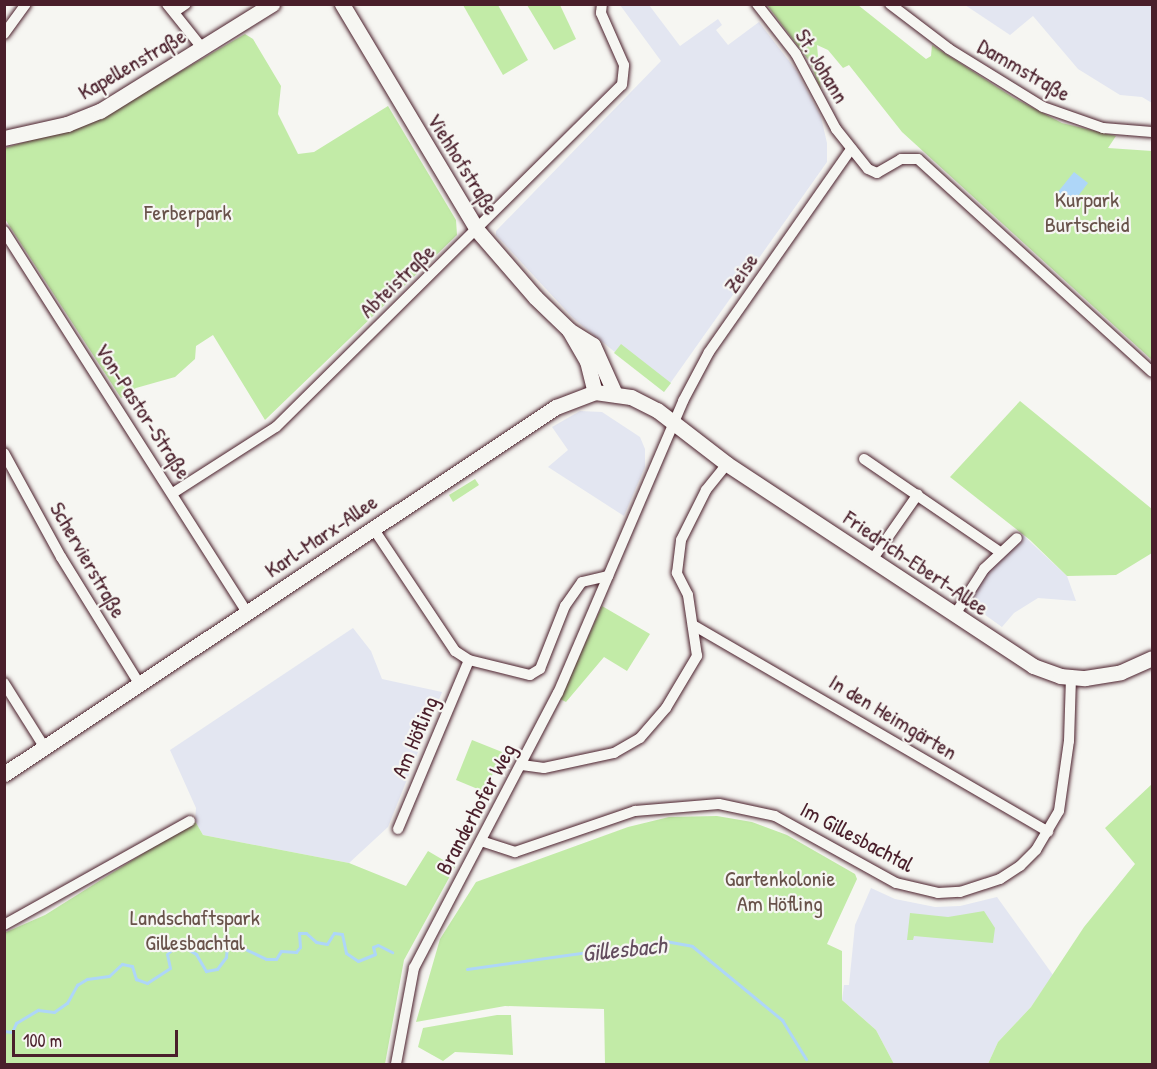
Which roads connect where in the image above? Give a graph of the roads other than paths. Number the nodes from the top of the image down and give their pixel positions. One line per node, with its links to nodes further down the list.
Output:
1 (26, 4): 9 (street)
2 (186, 4): 8 (street, Kapellenstraße)
3 (272, 4): 10 (main road, Kapellenstraße)
4 (342, 4): 14 (main road, Viehhofstraße)
5 (602, 4): 14 (street, Abteistraße)
6 (757, 4): 13 (street, St. Johann)
7 (890, 4): 11 (street, Dammstraße)
8 (171, 8): 10 (street)
9 (4, 34)
10 (203, 49): 12 (main road, Kapellenstraße)
11 (1152, 132)
12 (4, 138)
13 (850, 149): 17 (street, St. Johann); 20 (street, Zeise)
14 (477, 230): 16 (main road, Viehhofstraße); 24 (street, Abteistraße)
15 (4, 231): 24 (street, Von-Pastor-Straße)
16 (569, 330): 18 (main road, Viehhofstraße); 19 (main road, Viehhofstraße)
17 (1152, 372)
18 (595, 393): 19 (main road, Karl-Marx-Allee); 26 (main road, Karl-Marx-Allee)
19 (615, 394): 20 (main road, Karl-Marx-Allee)
20 (673, 424): 23 (main road, Friedrich-Ebert-Allee); 30 (street, Branderhofer Weg)
21 (4, 453): 38 (street, Schervierstraße)
22 (864, 459): 25 (street)
23 (727, 464): 29 (main road, Friedrich-Ebert-Allee); 33 (street)
24 (173, 493): 31 (street, Von-Pastor-Straße)
25 (918, 494): 28 (street); 29 (street)
26 (373, 528): 31 (main road, Karl-Marx-Allee); 35 (street)
27 (1017, 538): 28 (street)
28 (1000, 552): 32 (street)
29 (872, 560): 32 (main road, Friedrich-Ebert-Allee)
30 (608, 576): 35 (street); 40 (street, Branderhofer Weg)
31 (247, 613): 38 (main road, Karl-Marx-Allee)
32 (954, 616): 36 (main road, Friedrich-Ebert-Allee)
33 (693, 625): 40 (street); 44 (street, In den Heimgärten)
34 (1152, 658): 36 (main road, Friedrich-Ebert-Allee)
35 (469, 660): 43 (street, Am Höfling)
36 (1071, 678): 44 (street, Im Gillesbachtal)
37 (4, 683): 39 (street)
38 (140, 685): 39 (main road, Karl-Marx-Allee)
39 (45, 748): 41 (main road, Karl-Marx-Allee)
40 (522, 765): 45 (street, Branderhofer Weg)
41 (4, 774)
42 (190, 821): 46 (street)
43 (398, 829)
44 (1048, 832): 45 (street, Im Gillesbachtal)
45 (481, 841): 47 (street, Branderhofer Weg)
46 (4, 925)
47 (396, 1065)

